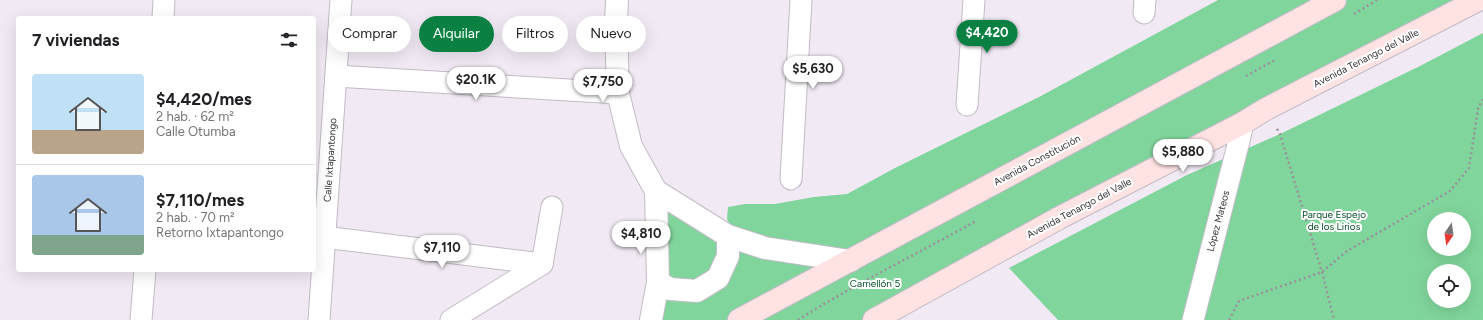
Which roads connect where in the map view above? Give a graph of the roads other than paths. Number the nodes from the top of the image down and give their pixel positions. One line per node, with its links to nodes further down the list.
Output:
1 (164, 0): 8 (street)
2 (341, 0): 9 (street, Calle Ixtapantongo)
3 (617, 0): 10 (street)
4 (801, 0): 13 (street)
5 (974, 0): 11 (street)
6 (1335, 0): 18 (main road, Avenida Constitución)
7 (1478, 0): 12 (main road, Avenida Tenango del Valle)
8 (163, 16)
9 (336, 76): 10 (street); 17 (street, Calle Ixtapantongo)
10 (618, 93): 14 (street)
11 (967, 105)
12 (1243, 123): 27 (main road, Avenida Tenango del Valle); 28 (street, López Mateos)
13 (791, 179)
14 (656, 192): 16 (street); 21 (street)
15 (552, 207): 19 (street)
16 (728, 236): 18 (street); 21 (street)
17 (324, 237): 19 (street); 23 (street, Calle Ixtapantongo)
18 (850, 261): 26 (main road, Avenida Constitución)
19 (542, 264): 24 (street)
20 (145, 272): 22 (street)
21 (658, 282): 25 (street)
22 (141, 320)
23 (319, 320)
24 (451, 320)
25 (650, 320)
26 (739, 320)
27 (874, 320)
28 (1193, 320)

